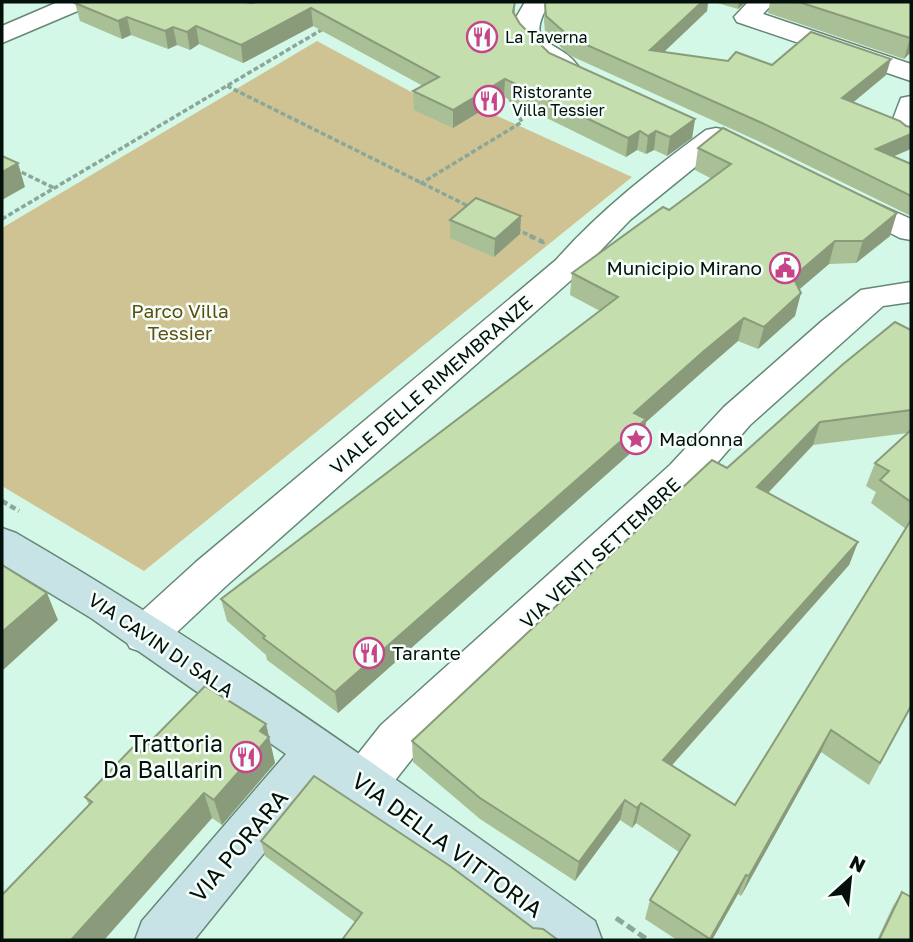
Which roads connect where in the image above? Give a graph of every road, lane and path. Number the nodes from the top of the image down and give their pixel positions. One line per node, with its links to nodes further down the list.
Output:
1 (78, 2): 6 (street)
2 (538, 2): 8 (street)
3 (760, 2): 9 (street)
4 (333, 24): 7 (path)
5 (299, 32): 7 (path)
6 (2, 35)
7 (310, 36): 11 (path)
8 (559, 63): 10 (street); 16 (path)
9 (911, 73)
10 (583, 75)
11 (227, 86): 16 (path); 18 (path)
12 (911, 104): 14 (street)
13 (715, 135): 23 (street, VIALE DELLE RIMEMBRANZE)
14 (911, 135)
15 (12, 168): 18 (path)
16 (420, 184): 19 (path)
17 (821, 186): 22 (street)
18 (54, 188): 20 (path)
19 (482, 213)
20 (2, 219)
21 (506, 224): 23 (path)
22 (911, 231)
23 (576, 256): 27 (street, VIALE DELLE RIMEMBRANZE)
24 (911, 279): 25 (street)
25 (911, 292): 29 (street, VIA VENTI SETTEMBRE)
26 (2, 544): 27 (main road, VIA CAVIN DI SALA)
27 (145, 635): 28 (main road, VIA CAVIN DI SALA)
28 (318, 750): 29 (main road, VIA DELLA VITTORIA); 30 (main road, VIA PORARA)
29 (365, 783): 31 (main road, VIA DELLA VITTORIA)
30 (161, 940)
31 (576, 940)

